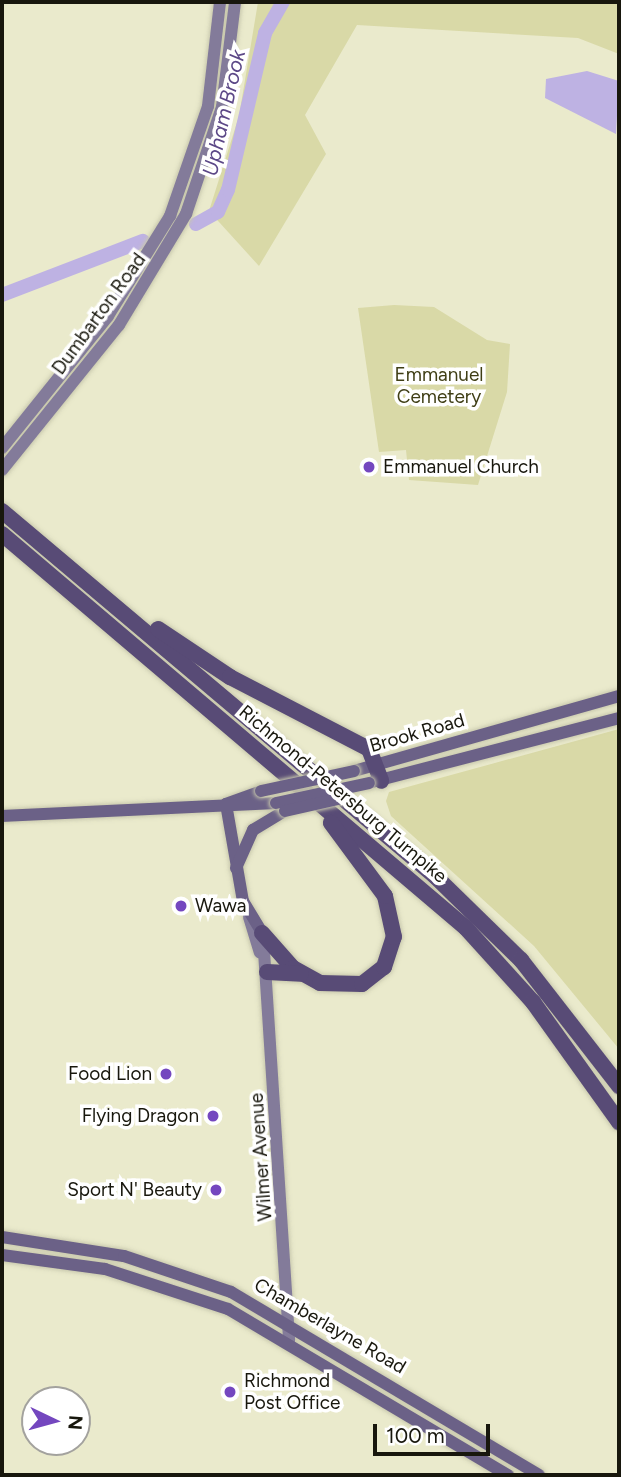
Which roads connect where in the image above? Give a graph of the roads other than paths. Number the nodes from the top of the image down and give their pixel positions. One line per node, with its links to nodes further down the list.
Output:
1 (220, 2): 3 (main road, Dumbarton Road)
2 (235, 2): 4 (main road, Dumbarton Road)
3 (2, 448)
4 (2, 470)
5 (2, 511): 7 (highway, Richmond-Petersburg Turnpike)
6 (2, 534): 11 (highway, Richmond-Petersburg Turnpike)
7 (90, 584): 10 (highway); 20 (highway, Richmond-Petersburg Turnpike)
8 (619, 695): 10 (main road, Brook Road)
9 (619, 718): 10 (main road, Brook Road)
10 (376, 780): 12 (main road, Brook Road, bridge); 13 (main road, Brook Road, bridge)
11 (317, 800): 19 (highway); 21 (highway, Richmond-Petersburg Turnpike)
12 (226, 804): 13 (main road, Brook Road); 14 (main road, Brook Road); 15 (main road, Wilmer Avenue)
13 (280, 807): 15 (main road)
14 (2, 816)
15 (235, 871): 16 (main road, Wilmer Avenue)
16 (249, 917): 17 (main road, Wilmer Avenue); 18 (main road, Wilmer Avenue)
17 (262, 933): 18 (main road, Wilmer Avenue); 19 (highway)
18 (267, 972): 19 (highway); 24 (main road, Wilmer Avenue)
19 (301, 974)
20 (619, 1086)
21 (619, 1122)
22 (2, 1237): 24 (main road, Chamberlayne Road)
23 (2, 1255): 25 (main road, Chamberlayne Road)
24 (290, 1322): 25 (main road, Wilmer Avenue); 27 (main road, Chamberlayne Road)
25 (289, 1340): 26 (main road, Chamberlayne Road)
26 (508, 1475)
27 (539, 1475)

